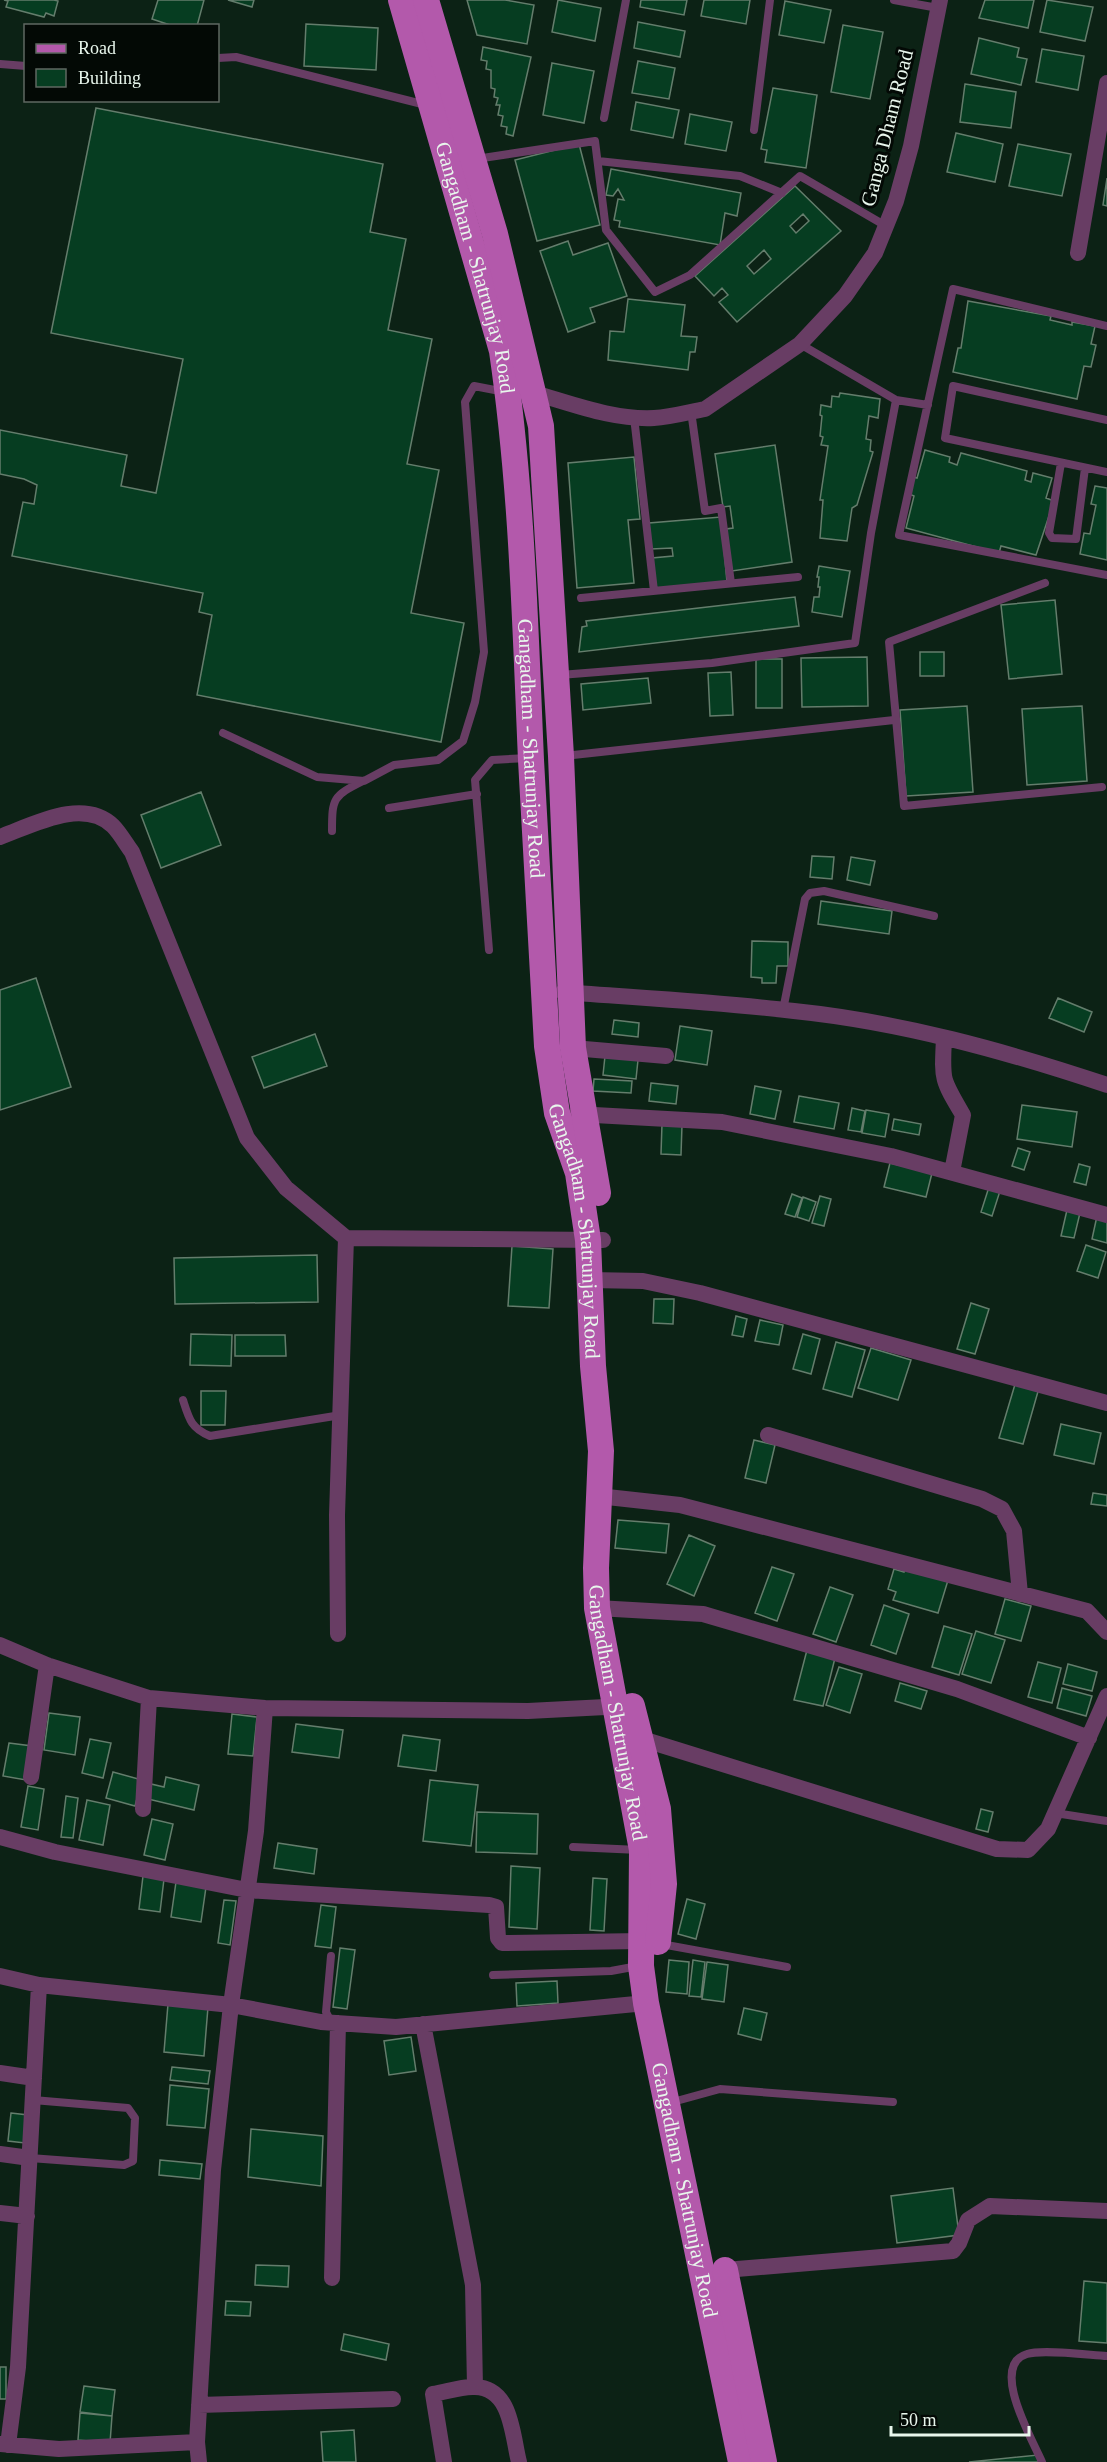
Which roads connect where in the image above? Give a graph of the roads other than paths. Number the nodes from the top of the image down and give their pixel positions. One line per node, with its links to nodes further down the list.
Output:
1 (401, 0): 11 (main road, Gangadham - Shatrunjay Road)
2 (426, 0): 14 (main road, Gangadham - Shatrunjay Road)
3 (626, 0): 12 (lane)
4 (770, 0): 13 (lane)
5 (894, 0): 6 (lane)
6 (939, 4): 17 (street, Ganga Dham Road)
7 (219, 58): 11 (lane)
8 (0, 64): 9 (lane)
9 (24, 66)
10 (1107, 84): 18 (street)
11 (432, 106): 21 (main road, Gangadham - Shatrunjay Road)
12 (604, 117)
13 (754, 130)
14 (473, 159): 15 (lane); 22 (main road, Gangadham - Shatrunjay Road)
15 (598, 161): 16 (lane); 16 (lane)
16 (782, 193): 17 (lane)
17 (886, 226): 20 (street, Ganga Dham Road)
18 (1078, 253)
19 (1107, 326): 24 (lane)
20 (800, 344): 23 (lane); 25 (street, Ganga Dham Road)
21 (508, 392): 22 (main road); 41 (main road, Gangadham - Shatrunjay Road); 42 (lane)
22 (534, 393): 26 (street, Ganga Dham Road); 37 (main road, Gangadham - Shatrunjay Road)
23 (896, 400): 24 (lane); 37 (lane)
24 (928, 405): 31 (lane)
25 (691, 411): 26 (street, Ganga Dham Road); 33 (lane)
26 (634, 417): 35 (lane)
27 (1107, 420): 28 (lane)
28 (1061, 463): 29 (lane); 29 (lane)
29 (1085, 468): 30 (lane)
30 (1107, 472)
31 (1107, 575)
32 (798, 577): 33 (lane)
33 (731, 583): 35 (lane)
34 (1045, 583): 38 (lane)
35 (654, 591): 36 (lane)
36 (581, 598)
37 (555, 675): 40 (main road, Gangadham - Shatrunjay Road)
38 (894, 720): 40 (lane); 43 (lane)
39 (223, 733): 42 (lane)
40 (561, 756): 41 (street); 51 (main road, Gangadham - Shatrunjay Road)
41 (531, 758): 44 (lane); 50 (main road, Gangadham - Shatrunjay Road)
42 (364, 781): 46 (lane)
43 (1102, 787)
44 (477, 794): 45 (lane); 49 (lane)
45 (389, 808)
46 (332, 831)
47 (0, 837): 61 (street)
48 (934, 916): 52 (lane)
49 (489, 950)
50 (544, 991): 51 (street); 57 (main road, Gangadham - Shatrunjay Road)
51 (570, 993): 52 (street); 54 (main road, Gangadham - Shatrunjay Road)
52 (783, 1010): 53 (street)
53 (945, 1038): 56 (street); 59 (street)
54 (573, 1048): 55 (street); 58 (main road, Gangadham - Shatrunjay Road)
55 (666, 1056)
56 (1107, 1085)
57 (557, 1113): 58 (street); 62 (main road, Gangadham - Shatrunjay Road)
58 (584, 1114): 59 (street); 62 (main road, Gangadham - Shatrunjay Road)
59 (952, 1172): 60 (street)
60 (1107, 1215)
61 (346, 1238): 62 (street); 66 (street)
62 (595, 1240): 63 (main road, Gangadham - Shatrunjay Road)
63 (597, 1280): 65 (street); 68 (main road, Gangadham - Shatrunjay Road)
64 (183, 1400): 66 (lane)
65 (1107, 1403)
66 (340, 1415): 72 (street)
67 (768, 1435): 69 (street)
68 (604, 1496): 69 (street); 70 (main road, Gangadham - Shatrunjay Road)
69 (1020, 1594): 71 (street)
70 (603, 1609): 77 (main road, Gangadham - Shatrunjay Road); 79 (street)
71 (1107, 1632)
72 (339, 1634)
73 (0, 1645): 74 (street)
74 (47, 1665): 76 (street); 81 (street)
75 (1107, 1696): 79 (street)
76 (149, 1698): 78 (street); 82 (street)
77 (623, 1706): 78 (street); 80 (main road, Gangadham - Shatrunjay Road); 87 (main road, Gangadham - Shatrunjay Road)
78 (266, 1708): 88 (street)
79 (1089, 1738): 83 (street)
80 (642, 1739): 83 (street); 89 (main road, Gangadham - Shatrunjay Road)
81 (31, 1777)
82 (143, 1809)
83 (1055, 1813): 84 (lane)
84 (1107, 1821)
85 (0, 1837): 88 (street)
86 (573, 1847): 87 (lane)
87 (642, 1850): 89 (main road, Gangadham - Shatrunjay Road)
88 (247, 1890): 89 (street); 96 (street)
89 (650, 1942): 91 (main road, Gangadham - Shatrunjay Road); 92 (lane)
90 (331, 1956): 98 (lane)
91 (641, 1966): 93 (lane); 97 (main road, Gangadham - Shatrunjay Road)
92 (787, 1967)
93 (493, 1975)
94 (0, 1976): 95 (street)
95 (39, 1984): 96 (street); 101 (street)
96 (231, 2005): 98 (street); 115 (street)
97 (655, 2012): 99 (street); 104 (main road, Gangadham - Shatrunjay Road)
98 (335, 2023): 99 (street); 111 (street)
99 (423, 2024): 113 (street)
100 (0, 2073): 101 (street)
101 (34, 2078): 102 (street)
102 (33, 2100): 106 (street); 106 (lane)
103 (893, 2102): 104 (lane)
104 (668, 2103): 110 (main road, Gangadham - Shatrunjay Road)
105 (0, 2154): 106 (street)
106 (30, 2158): 109 (street)
107 (1107, 2211): 110 (street)
108 (0, 2212): 109 (street)
109 (27, 2216): 117 (street)
110 (716, 2262): 121 (main road, Gangadham - Shatrunjay Road); 122 (main road, Gangadham - Shatrunjay Road)
111 (332, 2278)
112 (1107, 2356): 123 (lane)
113 (475, 2387): 119 (street); 120 (street)
114 (393, 2399): 115 (street)
115 (199, 2404): 116 (street)
116 (197, 2442): 117 (street); 118 (street)
117 (4, 2445)
118 (199, 2462)
119 (444, 2462)
120 (519, 2462)
121 (741, 2462)
122 (764, 2462)
123 (1042, 2462)

